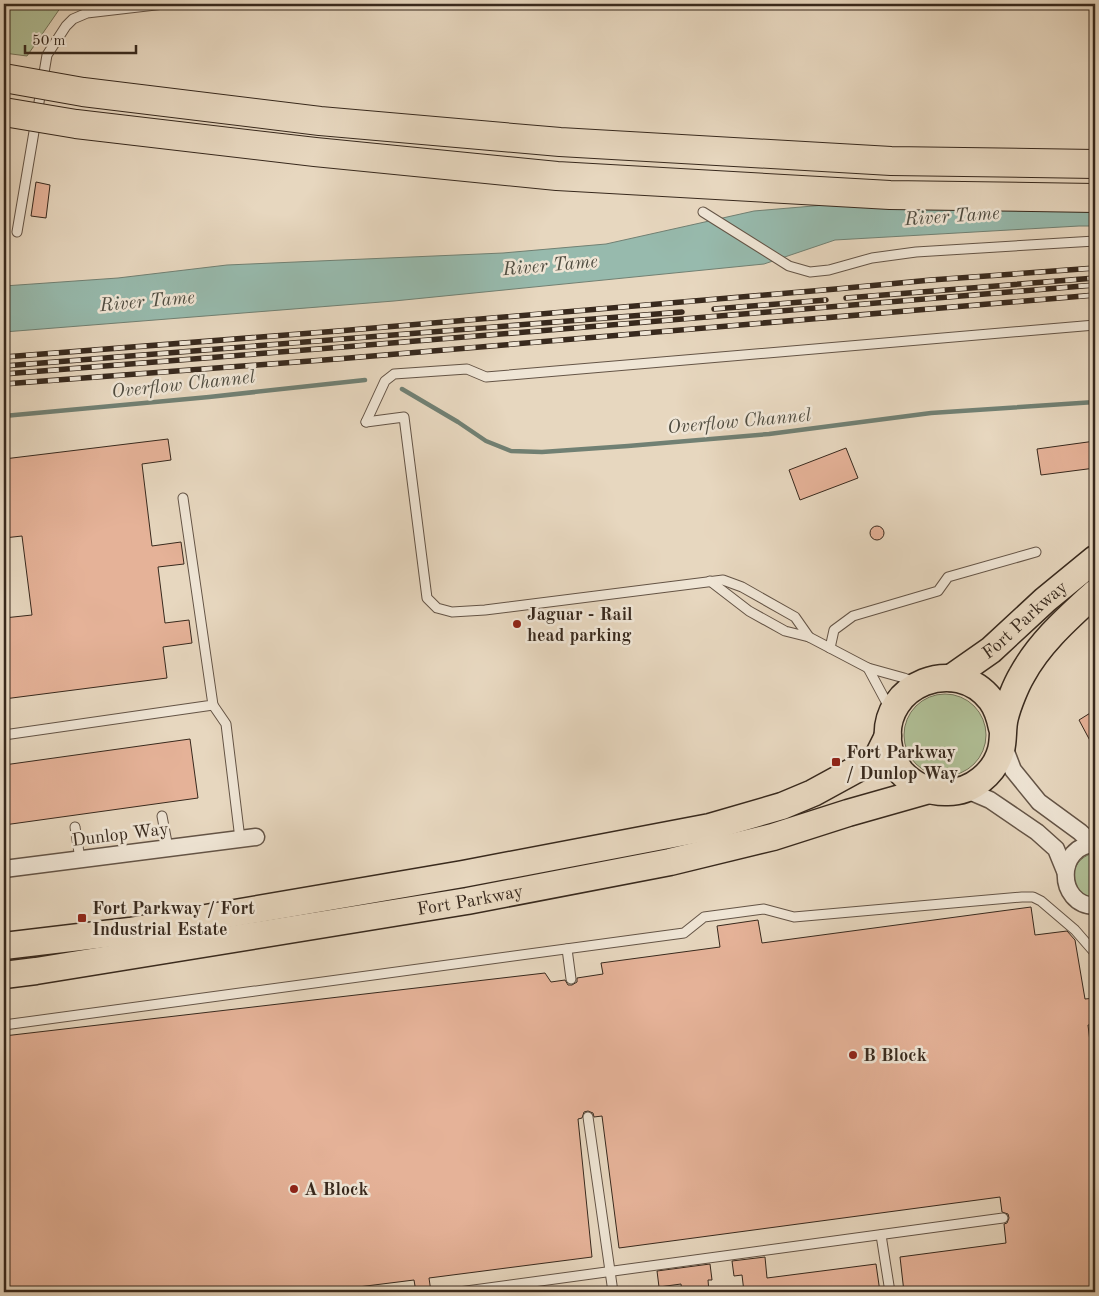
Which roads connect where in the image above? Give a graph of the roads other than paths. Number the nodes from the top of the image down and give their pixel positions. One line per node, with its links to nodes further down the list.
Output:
1 (164, 4): 7 (lane)
2 (4, 78): 4 (highway, bridge)
3 (4, 112): 5 (highway, bridge)
4 (1095, 164)
5 (1095, 198)
6 (703, 212): 8 (lane)
7 (16, 232)
8 (1095, 241)
9 (1095, 325): 13 (lane)
10 (183, 498): 20 (lane)
11 (1036, 552): 16 (lane)
12 (1095, 559): 18 (main road, Fort Parkway)
13 (710, 581): 15 (lane); 15 (lane)
14 (1095, 593): 23 (main road, Fort Parkway)
15 (809, 637): 16 (lane)
16 (830, 648): 17 (lane)
17 (868, 668): 19 (lane); 21 (lane)
18 (952, 678): 19 (main road, Fort Parkway); 23 (main road, Fort Parkway)
19 (918, 684): 21 (main road, Fort Parkway)
20 (213, 705): 22 (lane); 28 (lane, Dunlop Way)
21 (890, 724): 24 (main road, Fort Parkway); 35 (main road, Fort Parkway)
22 (4, 735)
23 (1002, 735): 25 (main road, Fort Parkway); 29 (street)
24 (929, 790): 25 (main road, Fort Parkway); 38 (main road, Fort Parkway)
25 (959, 791): 33 (street)
26 (162, 816): 30 (lane)
27 (75, 827): 31 (lane)
28 (248, 838): 30 (street, Dunlop Way)
29 (1094, 844): 33 (street)
30 (168, 848): 31 (street, Dunlop Way)
31 (80, 859): 32 (street, Dunlop Way)
32 (4, 869)
33 (1066, 871): 34 (street)
34 (1093, 906)
35 (4, 946)
36 (567, 949): 37 (lane); 39 (lane); 40 (lane)
37 (1095, 953)
38 (4, 975)
39 (571, 979)
40 (4, 1025)
41 (588, 1117): 44 (lane)
42 (1003, 1218): 43 (lane)
43 (880, 1235): 44 (lane); 47 (lane)
44 (610, 1272): 45 (lane); 46 (lane)
45 (459, 1292)
46 (613, 1292)
47 (890, 1292)

